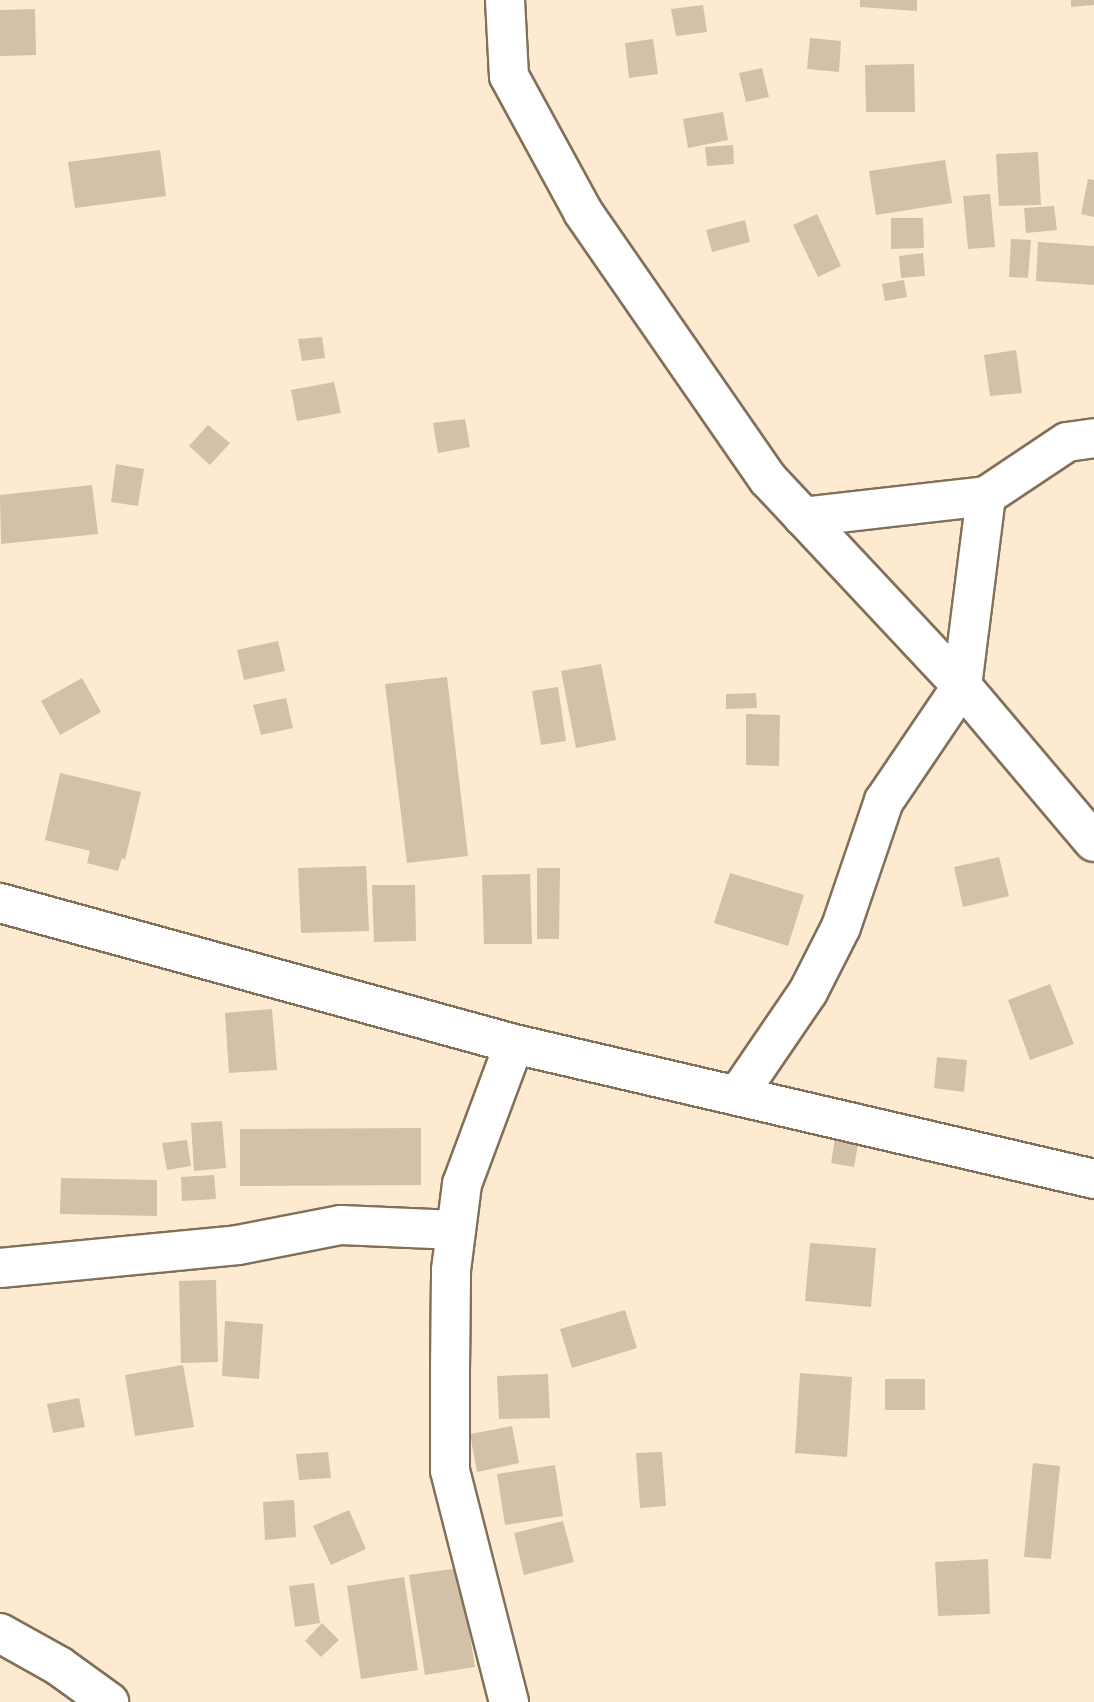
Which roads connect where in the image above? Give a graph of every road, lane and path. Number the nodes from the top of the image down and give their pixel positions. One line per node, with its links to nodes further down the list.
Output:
1 (505, 0): 4 (street)
2 (1094, 438): 3 (street)
3 (986, 496): 4 (street); 5 (street)
4 (803, 517): 5 (street)
5 (962, 686): 6 (street); 9 (street)
6 (1094, 842)
7 (0, 902): 8 (street)
8 (514, 1044): 9 (street); 11 (street)
9 (737, 1096): 10 (street)
10 (1094, 1179)
11 (456, 1230): 12 (street); 15 (street)
12 (0, 1268)
13 (0, 1633): 14 (street)
14 (109, 1702)
15 (509, 1702)

